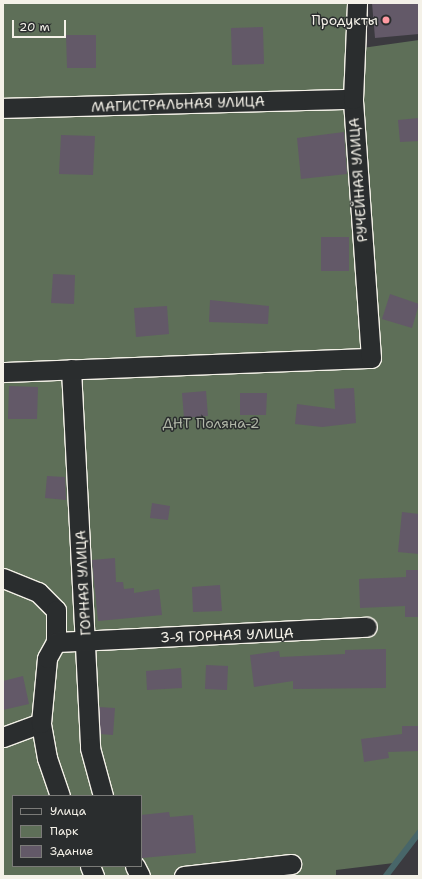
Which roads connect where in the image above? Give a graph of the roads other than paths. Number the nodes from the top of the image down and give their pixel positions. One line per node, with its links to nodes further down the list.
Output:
1 (357, 3): 2 (street, РУЧЕЙНАЯ УЛИЦА)
2 (353, 99): 3 (street, МАГИСТРАЛЬНАЯ УЛИЦА); 4 (street, РУЧЕЙНАЯ УЛИЦА)
3 (3, 108)
4 (71, 369): 5 (street); 8 (street, ГОРНАЯ УЛИЦА)
5 (3, 372)
6 (3, 578): 9 (street)
7 (367, 626): 8 (street, 3-Я ГОРНАЯ УЛИЦА)
8 (87, 640): 9 (street, 3-Я ГОРНАЯ УЛИЦА); 13 (street, ГОРНАЯ УЛИЦА)
9 (56, 642): 10 (street)
10 (41, 723): 11 (street); 12 (street)
11 (3, 737)
12 (60, 795)
13 (103, 795)
14 (291, 864): 17 (street)
15 (136, 867): 16 (street)
16 (140, 876)
17 (184, 876)

